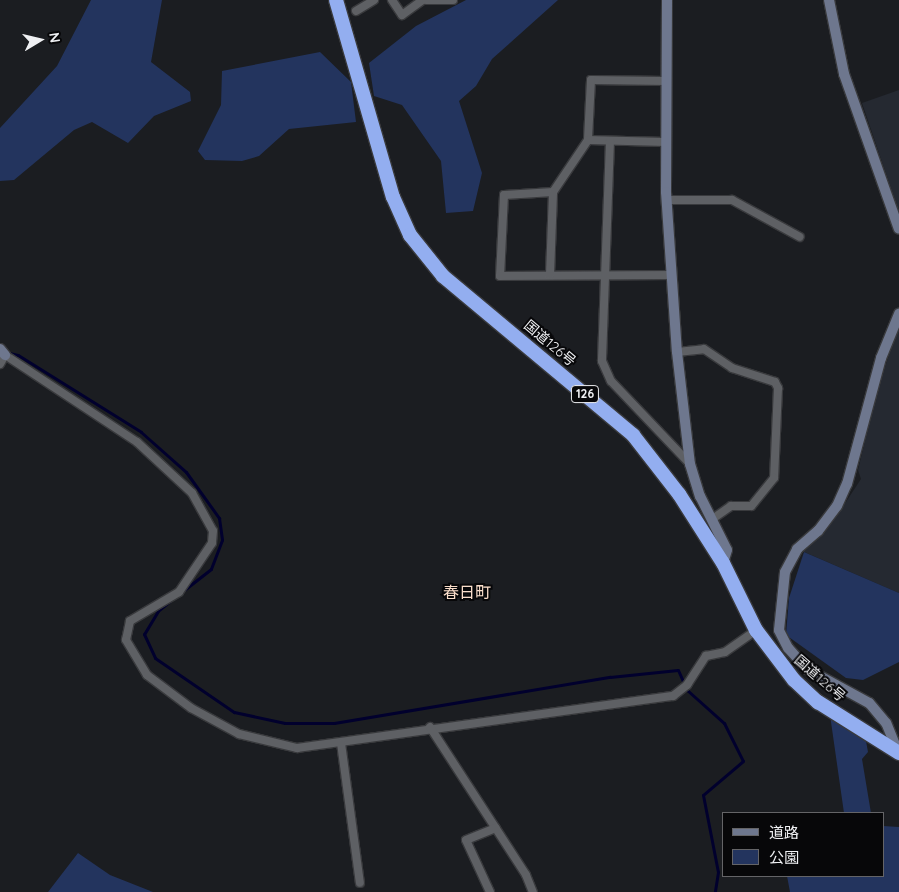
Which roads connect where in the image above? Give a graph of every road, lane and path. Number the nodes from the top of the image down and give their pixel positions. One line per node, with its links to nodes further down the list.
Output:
1 (336, 0): 25 (highway, 国道126号 / 126)
2 (374, 0): 8 (street)
3 (392, 0): 4 (street)
4 (424, 0): 5 (street)
5 (453, 0)
6 (667, 0): 9 (street)
7 (829, 0): 15 (street)
8 (356, 11)
9 (666, 81): 10 (street); 12 (street)
10 (588, 140): 11 (street); 13 (street)
11 (610, 140): 12 (street); 17 (street)
12 (666, 142): 14 (street)
13 (553, 192): 18 (street); 18 (street)
14 (667, 200): 16 (street); 19 (street)
15 (899, 229)
16 (800, 237)
17 (605, 274): 18 (street); 19 (street); 23 (street)
18 (550, 275)
19 (671, 275): 21 (street)
20 (899, 314): 29 (street)
21 (677, 352): 23 (street); 24 (street)
22 (2, 356): 28 (street)
23 (690, 464): 24 (street)
24 (711, 520): 25 (street)
25 (723, 563): 26 (highway, 国道126号 / 126)
26 (756, 630): 27 (street); 29 (highway, 国道126号 / 126)
27 (430, 727): 28 (street); 30 (street)
28 (340, 743): 31 (street)
29 (899, 753)
30 (496, 828): 32 (street); 33 (street)
31 (360, 883)
32 (490, 892)
33 (533, 892)

